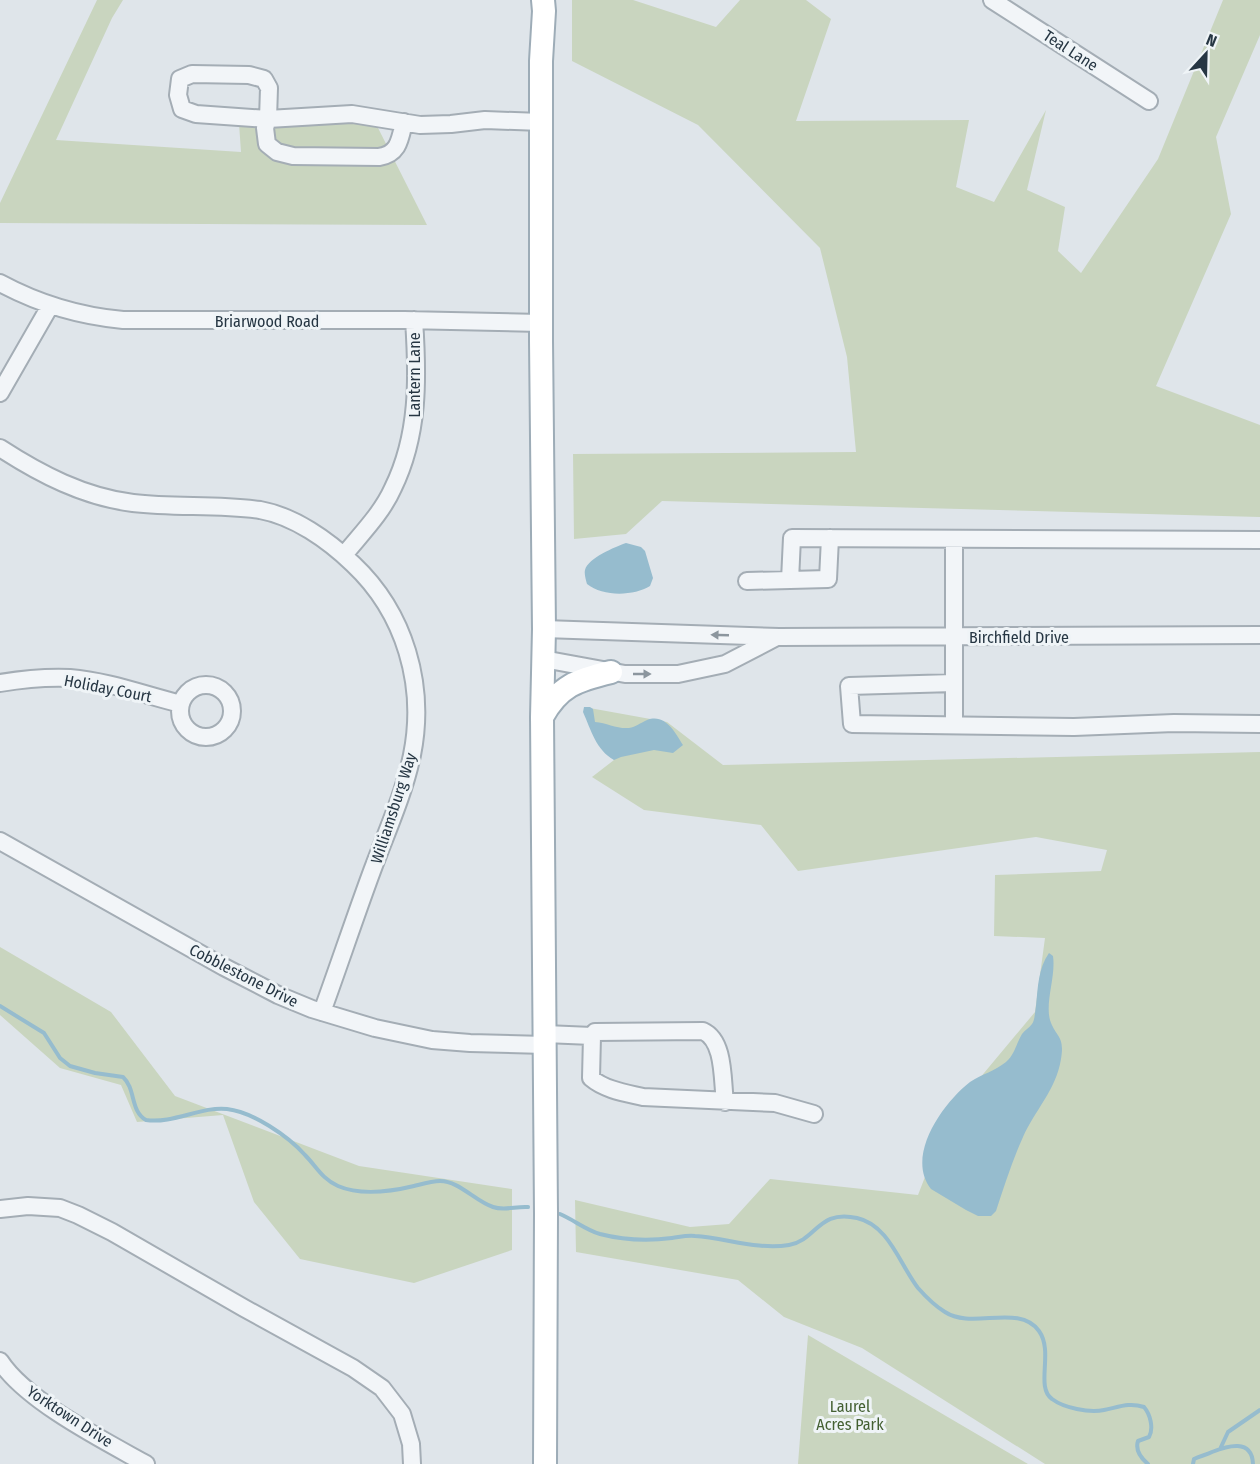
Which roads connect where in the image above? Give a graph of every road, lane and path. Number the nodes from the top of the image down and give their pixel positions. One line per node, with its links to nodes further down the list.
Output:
1 (543, 0): 6 (main road)
2 (992, 0): 3 (street, Teal Lane)
3 (1149, 101)
4 (268, 119): 4 (street); 5 (street); 5 (street)
5 (404, 122): 6 (street)
6 (541, 122): 10 (main road)
7 (0, 283): 8 (street, Briarwood Road)
8 (50, 306): 9 (street, Briarwood Road); 11 (street)
9 (414, 320): 10 (street, Briarwood Road); 16 (street, Lantern Lane)
10 (541, 323): 19 (main road)
11 (0, 393)
12 (0, 448): 16 (street, Williamsburg Way)
13 (830, 538): 14 (street); 18 (street); 18 (street)
14 (954, 540): 15 (street); 22 (street)
15 (1260, 540)
16 (344, 555): 32 (street, Williamsburg Way)
17 (747, 580): 18 (street)
18 (790, 580)
19 (544, 629): 21 (street, Birchfield Drive, one-way to 19); 23 (main road)
20 (1260, 635): 22 (street, Birchfield Drive)
21 (779, 636): 22 (street, Birchfield Drive); 24 (street, Birchfield Drive, one-way to 21)
22 (955, 637): 26 (street)
23 (543, 659): 24 (street, Birchfield Drive); 28 (main road)
24 (611, 672): 28 (main road)
25 (0, 683): 27 (street, Holiday Court)
26 (954, 683): 30 (street); 30 (street)
27 (181, 704)
28 (542, 717): 34 (main road)
29 (1260, 724): 30 (street)
30 (954, 725)
31 (0, 841): 32 (street, Cobblestone Drive)
32 (322, 1012): 34 (street, Cobblestone Drive)
33 (592, 1036): 34 (street, Cobblestone Drive); 35 (street); 35 (street, Cobblestone Drive)
34 (545, 1040): 41 (main road)
35 (725, 1102): 36 (street)
36 (814, 1114)
37 (0, 1209): 40 (street)
38 (0, 1361): 39 (street, Yorktown Drive)
39 (146, 1464)
40 (412, 1464)
41 (545, 1464)

